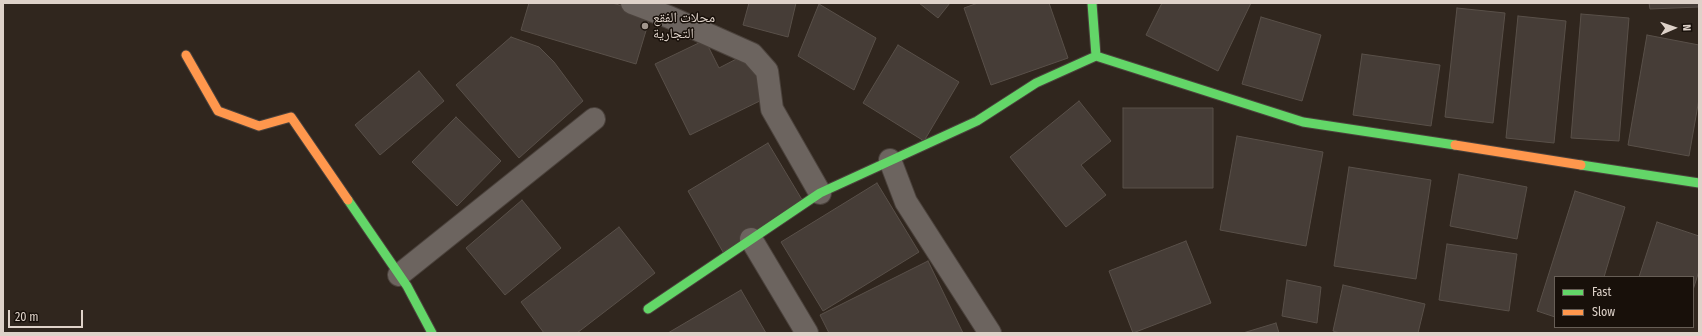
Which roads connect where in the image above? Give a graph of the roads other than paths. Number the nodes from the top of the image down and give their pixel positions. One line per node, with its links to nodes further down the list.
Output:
1 (632, 3): 8 (street)
2 (1092, 3): 4 (street)
3 (186, 55): 10 (street)
4 (1096, 56): 6 (street); 7 (street)
5 (594, 119): 10 (street)
6 (890, 160): 8 (street); 14 (street)
7 (1699, 183)
8 (820, 193): 9 (street)
9 (751, 239): 11 (street); 13 (street)
10 (399, 275): 12 (street)
11 (648, 309)
12 (432, 333)
13 (807, 333)
14 (990, 333)

